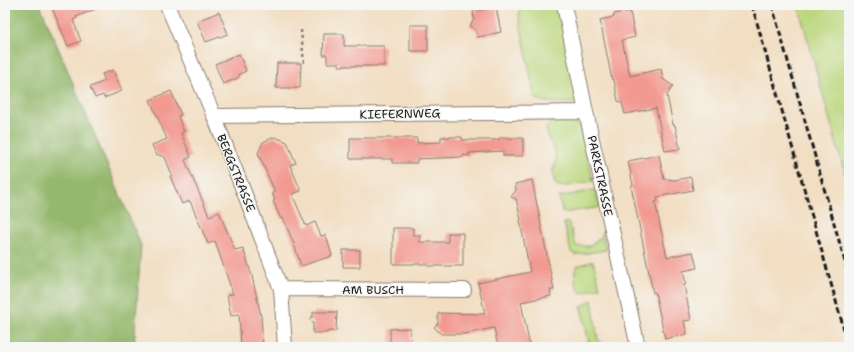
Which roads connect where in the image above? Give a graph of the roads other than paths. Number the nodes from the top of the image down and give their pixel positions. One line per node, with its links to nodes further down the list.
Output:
1 (167, 5): 4 (street, BERGSTRASSE)
2 (564, 5): 3 (street, PARKSTRASSE)
3 (586, 112): 4 (street, KIEFERNWEG); 8 (street, PARKSTRASSE)
4 (214, 116): 5 (street, BERGSTRASSE)
5 (281, 289): 6 (street, AM BUSCH); 7 (street, BERGSTRASSE)
6 (464, 290)
7 (285, 347)
8 (638, 347)

